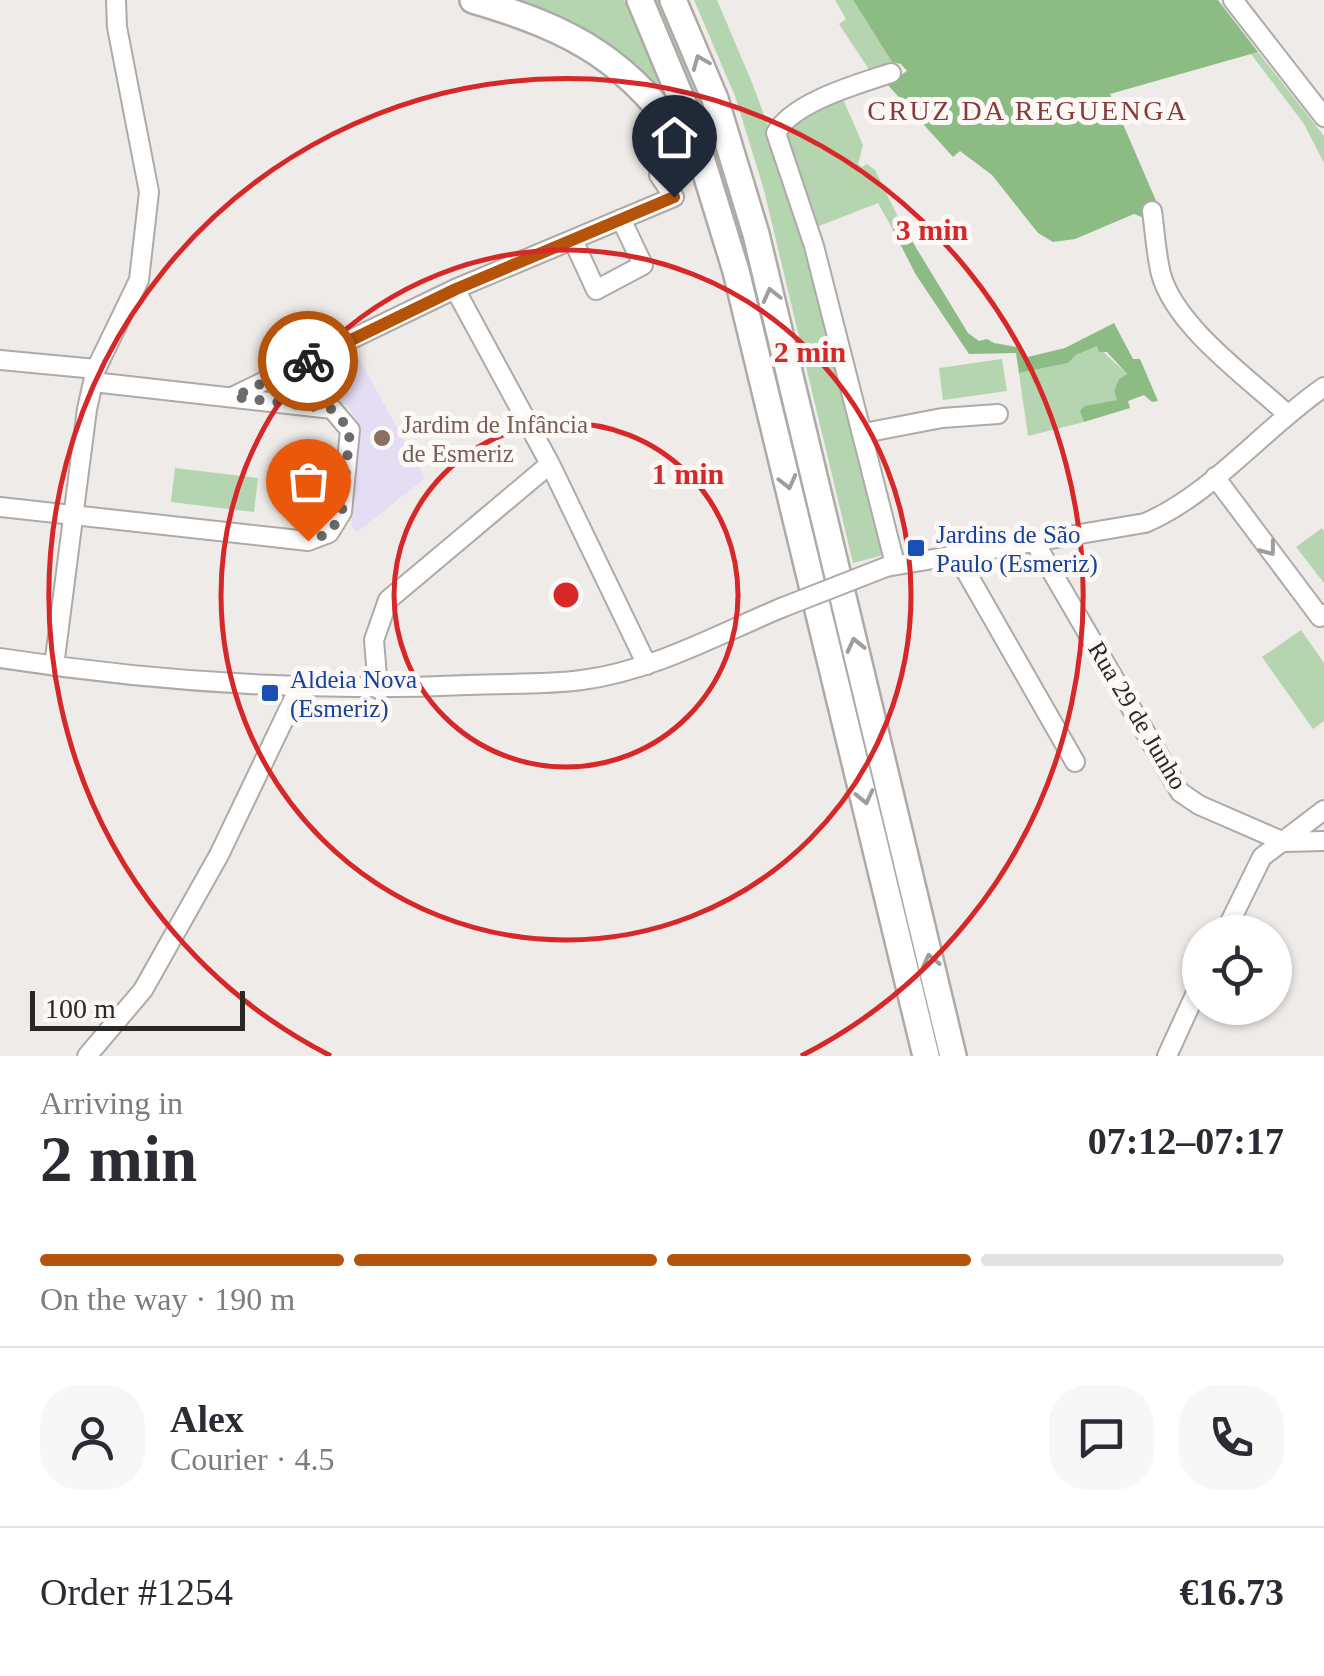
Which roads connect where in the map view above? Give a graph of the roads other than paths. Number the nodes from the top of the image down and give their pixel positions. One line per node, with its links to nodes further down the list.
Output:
1 (116, 0): 15 (street)
2 (473, 0): 9 (highway)
3 (640, 0): 9 (highway)
4 (673, 0): 42 (highway, one-way to 4)
5 (1232, 0): 7 (street)
6 (891, 73): 20 (street)
7 (1324, 117)
8 (659, 175): 11 (street)
9 (707, 176): 41 (highway, one-way to 41)
10 (1152, 212): 18 (street)
11 (622, 219): 12 (street); 12 (street)
12 (573, 240): 13 (street)
13 (456, 289): 17 (street); 21 (street)
14 (0, 360): 15 (street)
15 (95, 375): 17 (street); 24 (street)
16 (1324, 387): 18 (street)
17 (234, 397): 24 (street)
18 (1286, 413): 22 (street)
19 (998, 414): 20 (street)
20 (864, 433): 27 (street)
21 (550, 464): 30 (street); 33 (street)
22 (1215, 477): 25 (street); 28 (street, one-way to 28)
23 (0, 508): 24 (street)
24 (74, 516): 31 (street)
25 (1034, 542): 26 (street); 36 (street, Rua 29 de Junho)
26 (956, 554): 27 (street); 34 (street)
27 (890, 565): 30 (street, bridge)
28 (1324, 614)
29 (0, 658): 31 (street)
30 (647, 665): 33 (street)
31 (54, 666): 32 (street)
32 (299, 688): 33 (street); 40 (street)
33 (378, 689)
34 (1075, 762)
35 (1324, 810): 36 (street)
36 (1284, 842): 37 (street); 38 (street)
37 (1324, 842)
38 (1233, 915)
39 (1182, 1023): 43 (street)
40 (87, 1056)
41 (926, 1056)
42 (953, 1056)
43 (1167, 1056)

